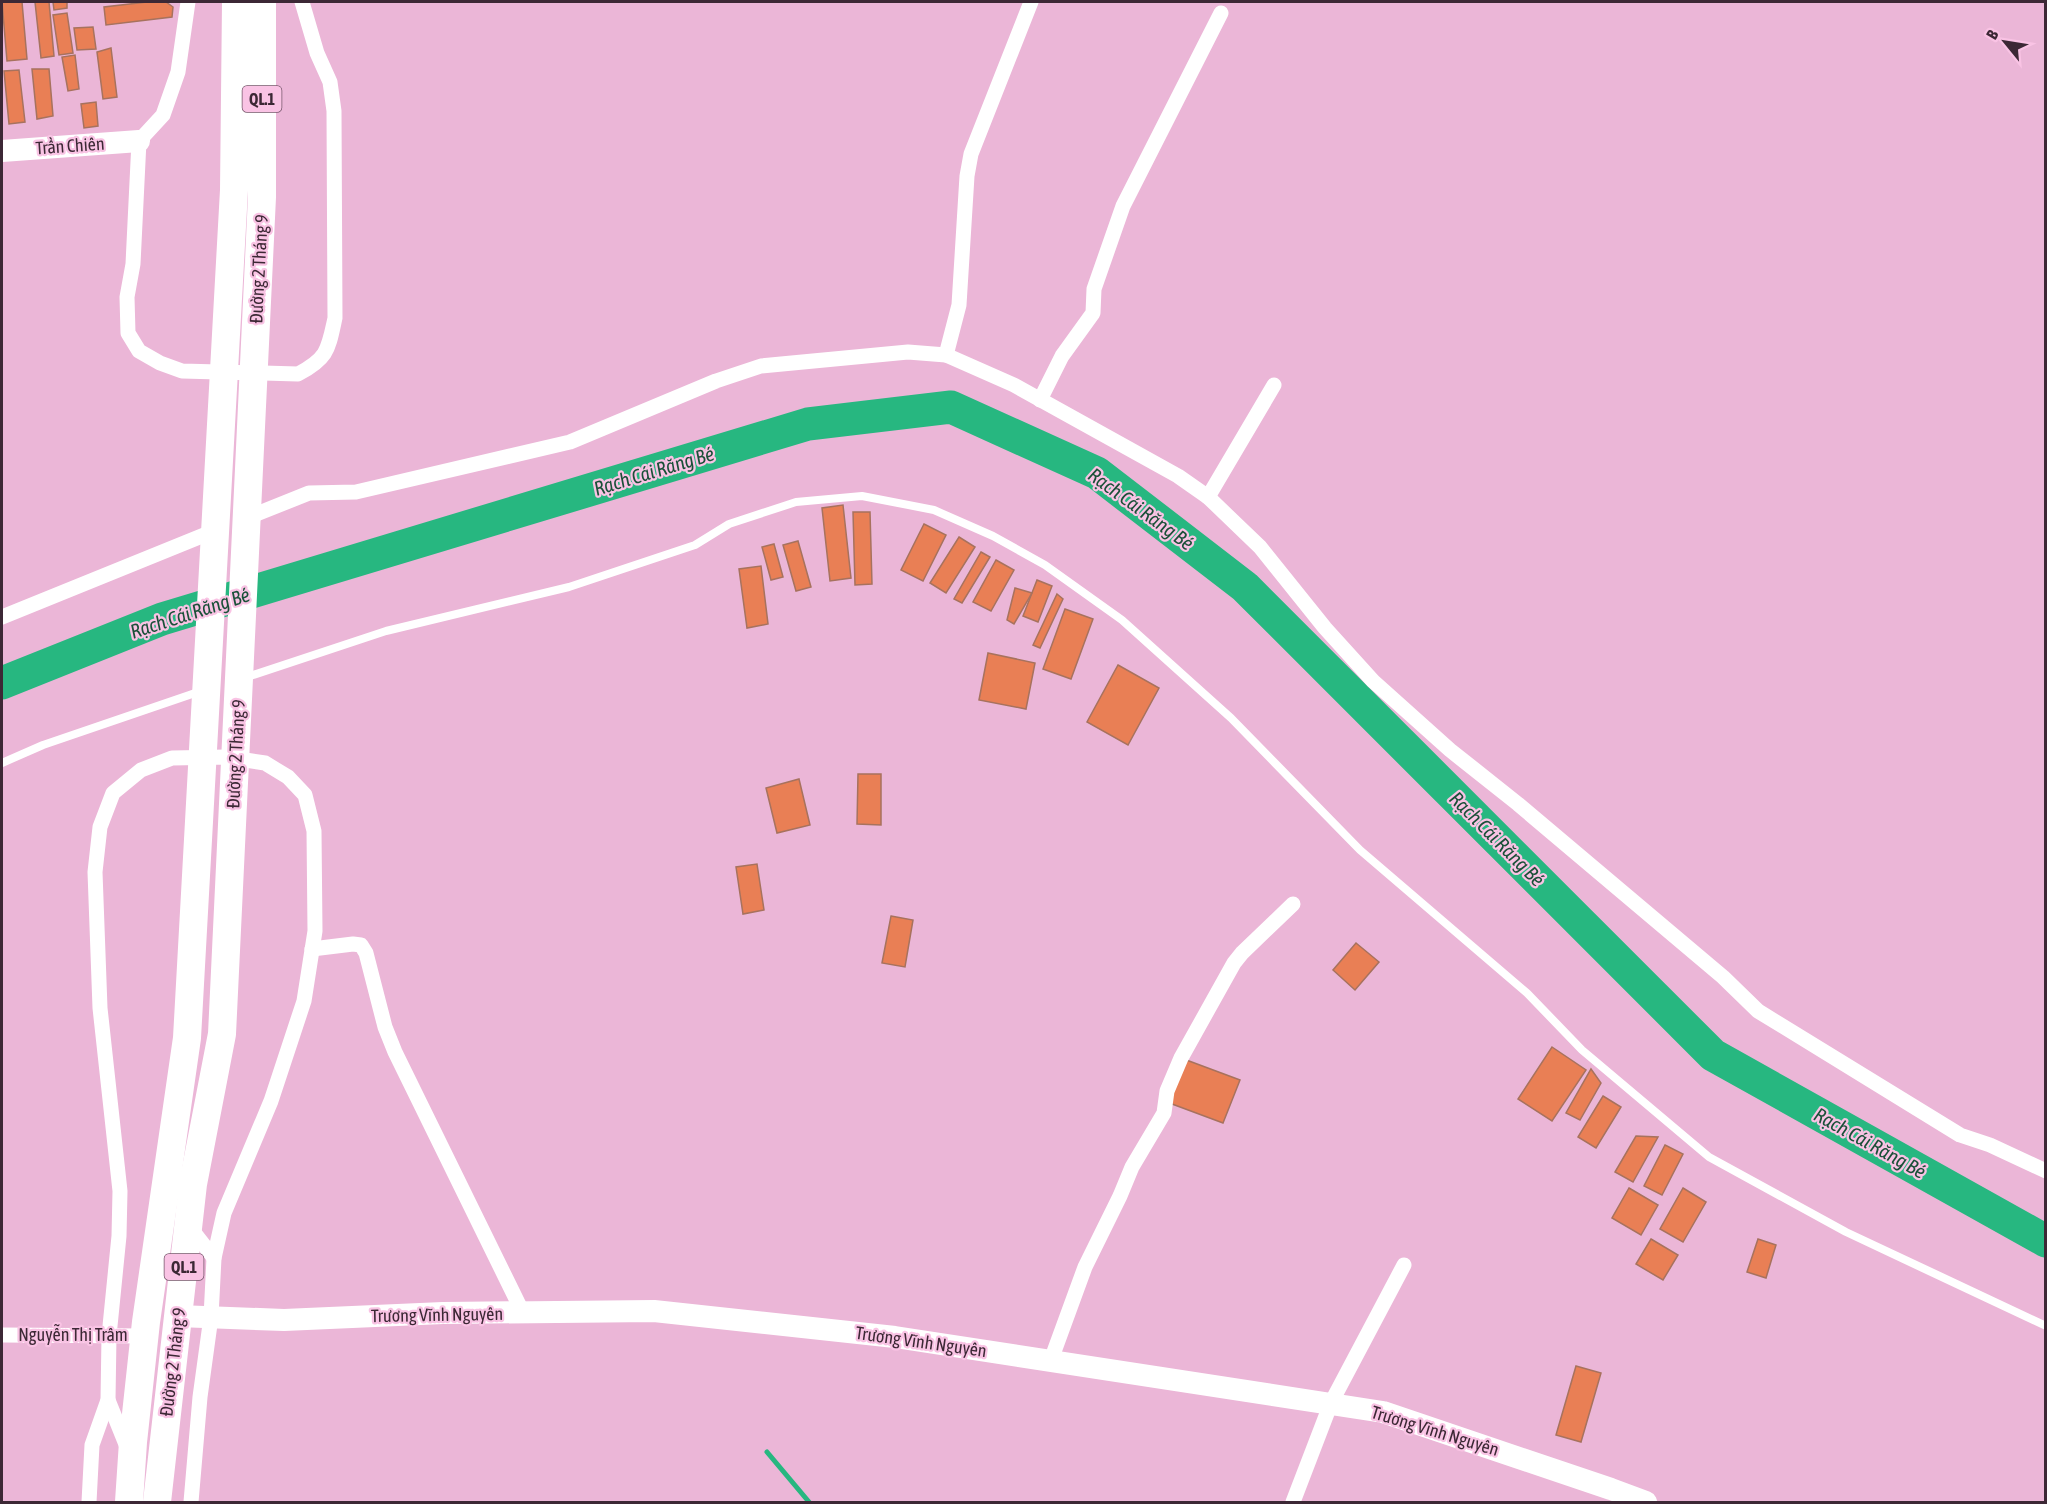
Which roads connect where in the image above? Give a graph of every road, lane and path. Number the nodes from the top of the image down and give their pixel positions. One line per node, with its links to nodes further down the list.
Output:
1 (188, 2): 7 (street)
2 (236, 2): 29 (highway, Đường 2 Tháng 9 / QL.1)
3 (262, 2): 20 (highway, Đường 2 Tháng 9 / QL.1)
4 (302, 2): 7 (street)
5 (1031, 2): 9 (street)
6 (1221, 13): 11 (street)
7 (139, 141): 8 (street, Trần Chiên)
8 (2, 151)
9 (946, 355): 11 (street); 13 (street)
10 (1274, 385): 12 (street)
11 (1040, 400): 12 (street)
12 (1208, 497): 19 (street)
13 (2, 617)
14 (225, 684): 26 (lane)
15 (214, 687): 16 (lane)
16 (2, 763)
17 (1293, 904): 30 (street)
18 (312, 949): 21 (street); 23 (street); 28 (street)
19 (2046, 1171)
20 (189, 1226): 21 (street); 24 (highway, Đường 2 Tháng 9 / QL.1)
21 (214, 1258): 25 (street)
22 (1404, 1265): 32 (street)
23 (523, 1313): 25 (street, Trương Vĩnh Nguyên); 30 (street, Trương Vĩnh Nguyên)
24 (178, 1316): 25 (street, Trương Vĩnh Nguyên); 36 (highway, Đường 2 Tháng 9 / QL.1)
25 (211, 1317): 37 (street)
26 (2046, 1326)
27 (2, 1335): 28 (street, Nguyễn Thị Trâm)
28 (110, 1336): 29 (street, Nguyễn Thị Trâm); 31 (street)
29 (145, 1336): 33 (highway, Đường 2 Tháng 9 / QL.1)
30 (1051, 1360): 32 (street, Trương Vĩnh Nguyên)
31 (108, 1400): 33 (street); 34 (street)
32 (1331, 1403): 38 (street); 39 (street, Trương Vĩnh Nguyên)
33 (132, 1459): 35 (highway, Đường 2 Tháng 9 / QL.1)
34 (89, 1503)
35 (129, 1503)
36 (157, 1503)
37 (191, 1503)
38 (1293, 1503)
39 (1646, 1503)

